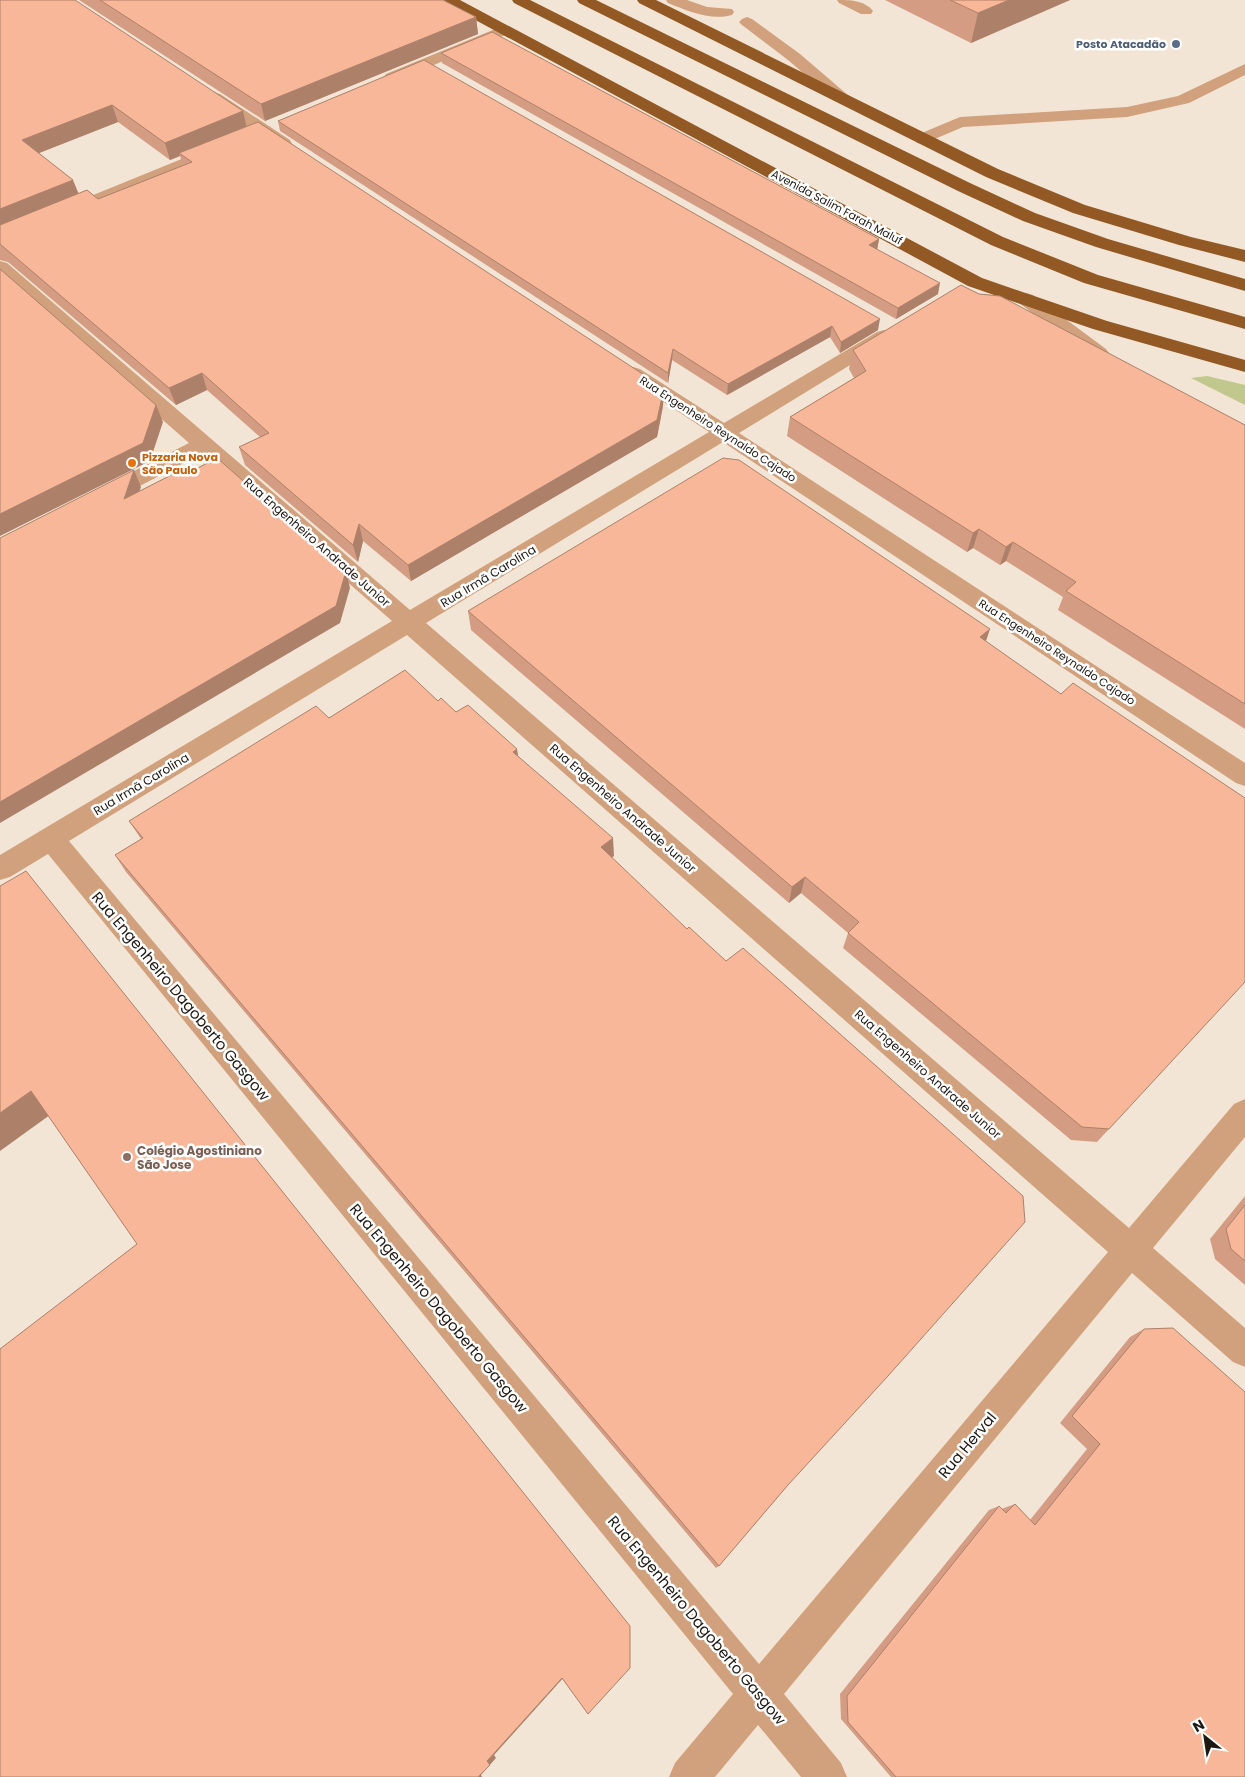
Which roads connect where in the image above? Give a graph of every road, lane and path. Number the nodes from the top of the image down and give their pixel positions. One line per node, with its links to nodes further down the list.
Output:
1 (448, 0): 10 (highway, Avenida Salim Farah Maluf)
2 (519, 0): 27 (highway)
3 (584, 0): 24 (highway)
4 (644, 0): 16 (highway)
5 (673, 0): 8 (street)
6 (844, 0): 7 (street)
7 (866, 11)
8 (727, 12)
9 (747, 22): 16 (street)
10 (505, 30): 11 (street); 23 (highway, Avenida Salim Farah Maluf)
11 (426, 63): 13 (street); 14 (street)
12 (1245, 69): 18 (street)
13 (444, 73)
14 (375, 84)
15 (198, 87): 17 (street)
16 (843, 99): 18 (highway)
17 (272, 126): 19 (street); 20 (street)
18 (923, 139): 21 (highway)
19 (299, 154)
20 (0, 239)
21 (1245, 256)
22 (0, 267): 33 (street, Rua Engenheiro Andrade Junior)
23 (976, 282): 25 (street); 26 (highway, Avenida Salim Farah Maluf)
24 (1245, 285)
25 (951, 296)
26 (1026, 299): 30 (street); 31 (highway, Avenida Salim Farah Maluf)
27 (1245, 323)
28 (892, 324): 32 (street, Rua Irmã Carolina)
29 (620, 364): 32 (street, Rua Engenheiro Reynaldo Cajado)
30 (1116, 364)
31 (1245, 366)
32 (725, 434): 35 (street, Rua Irmã Carolina); 36 (street, Rua Engenheiro Reynaldo Cajado)
33 (204, 444): 34 (street); 35 (street, Rua Engenheiro Andrade Junior)
34 (89, 503)
35 (410, 623): 37 (street, Rua Irmã Carolina); 40 (street, Rua Engenheiro Andrade Junior)
36 (1245, 776)
37 (51, 838): 38 (street, Rua Irmã Carolina); 42 (street, Rua Engenheiro Dagoberto Gasgow)
38 (0, 869)
39 (1245, 1114): 40 (street, Rua Herval)
40 (1131, 1250): 41 (street, Rua Engenheiro Andrade Junior); 42 (street, Rua Herval)
41 (1245, 1350)
42 (759, 1694): 43 (street, Rua Herval); 44 (street, Rua Engenheiro Dagoberto Gasgow)
43 (689, 1777)
44 (828, 1777)

